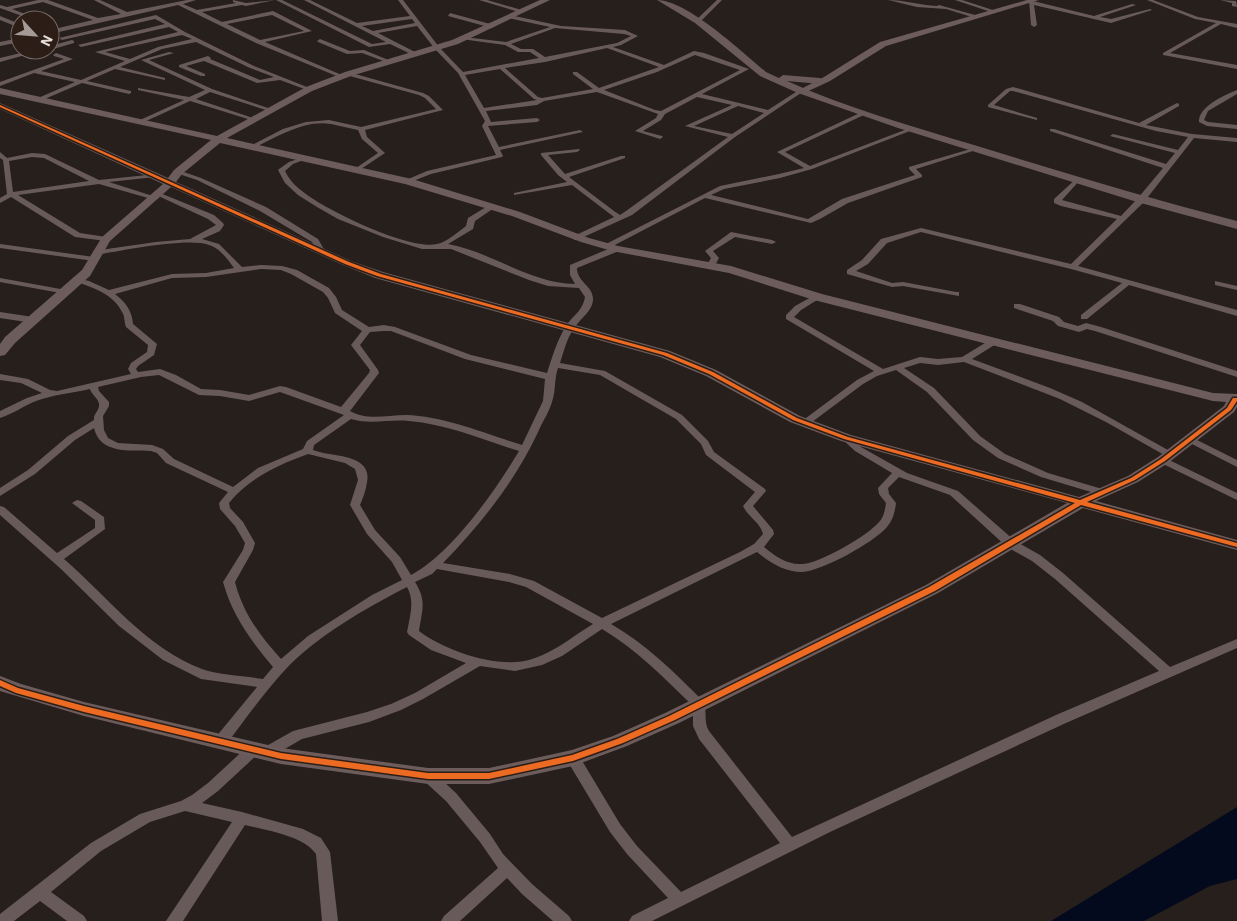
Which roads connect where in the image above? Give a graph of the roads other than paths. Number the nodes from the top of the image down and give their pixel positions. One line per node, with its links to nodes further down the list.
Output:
1 (44, 0): 28 (street); 40 (street)
2 (96, 0): 34 (street)
3 (154, 0): 25 (street)
4 (194, 0): 21 (street)
5 (232, 0): 22 (street)
6 (273, 0): 22 (street)
7 (278, 0): 60 (street)
8 (306, 0): 46 (street)
9 (400, 0): 37 (street)
10 (481, 0): 31 (street)
11 (546, 0): 31 (street)
12 (660, 0): 41 (main road)
13 (667, 0): 41 (main road)
14 (720, 0): 41 (street)
15 (890, 0): 27 (street)
16 (928, 0): 27 (street)
17 (957, 0): 32 (street)
18 (1149, 0): 42 (street)
19 (1222, 0): 26 (street)
20 (1031, 1): 32 (street); 39 (street); 47 (street)
21 (178, 3): 25 (street); 33 (street)
22 (240, 4): 33 (street)
23 (1134, 5): 39 (street)
24 (0, 6): 28 (street)
25 (165, 6): 34 (street)
26 (1237, 6)
27 (944, 8): 36 (street)
28 (7, 9): 29 (street)
29 (10, 10)
30 (1150, 10): 39 (street)
31 (522, 11): 38 (street)
32 (991, 11): 36 (street); 92 (street)
33 (196, 12): 43 (street)
34 (126, 14): 40 (street)
35 (450, 15): 48 (street)
36 (972, 15): 92 (street)
37 (414, 17): 44 (street); 46 (street)
38 (510, 17): 48 (street); 50 (street)
39 (1094, 17)
40 (98, 20): 51 (street)
41 (699, 20): 83 (main road); 89 (main road)
42 (1220, 23): 49 (street); 81 (street)
43 (220, 24): 59 (street); 59 (street)
44 (419, 24): 53 (street); 66 (street)
45 (169, 25): 52 (street); 54 (street); 63 (street)
46 (357, 25): 53 (street)
47 (1034, 25)
48 (492, 26): 55 (street)
49 (1237, 26)
50 (554, 27): 61 (street); 64 (street)
51 (60, 30)
52 (183, 33): 56 (street); 67 (street)
53 (372, 33): 60 (street)
54 (62, 38): 58 (street)
55 (464, 39): 61 (street); 66 (street)
56 (196, 40): 65 (street); 69 (street)
57 (320, 41): 77 (street)
58 (73, 42): 62 (street); 63 (street)
59 (258, 42): 88 (street)
60 (392, 42): 70 (street)
61 (506, 44): 75 (street)
62 (60, 45)
63 (81, 45): 67 (street)
64 (608, 47): 75 (street); 80 (street)
65 (160, 48): 68 (street); 76 (street)
66 (437, 48): 70 (street); 86 (street)
67 (98, 52): 76 (street)
68 (171, 53): 72 (street); 97 (street)
69 (224, 53): 74 (street); 90 (street)
70 (415, 54): 77 (street)
71 (60, 56): 84 (street)
72 (178, 56)
73 (184, 59): 78 (street)
74 (204, 59): 78 (street); 90 (street)
75 (545, 60): 79 (street)
76 (131, 61): 82 (street)
77 (388, 61): 88 (street)
78 (191, 62): 87 (street)
79 (501, 67): 86 (street); 106 (street)
80 (664, 67): 83 (street); 98 (street)
81 (1237, 67)
82 (116, 68): 91 (street); 93 (street)
83 (748, 68): 89 (main road); 103 (street)
84 (34, 71): 93 (street); 94 (street)
85 (575, 73): 98 (street)
86 (461, 74): 111 (street)
87 (204, 75)
88 (345, 75): 96 (street); 122 (street)
89 (770, 76): 92 (main road); 100 (main road)
90 (280, 78): 96 (street)
91 (163, 79)
92 (821, 80): 100 (street)
93 (82, 81): 101 (street); 104 (street)
94 (0, 84)
95 (140, 89): 105 (street)
96 (309, 89): 110 (street)
97 (210, 90): 105 (street); 110 (street)
98 (598, 90): 106 (street); 114 (street)
99 (0, 91): 104 (street)
100 (801, 91): 112 (street); 113 (main road)
101 (129, 92)
102 (1237, 92): 121 (street)
103 (697, 95): 107 (street); 114 (street)
104 (40, 99): 118 (street)
105 (191, 99): 115 (street); 118 (street)
106 (542, 100): 111 (street)
107 (739, 104): 112 (street); 126 (street)
108 (1177, 105): 120 (street)
109 (0, 106): 143 (street)
110 (271, 110): 115 (street)
111 (482, 110): 119 (street)
112 (770, 112): 126 (street)
113 (864, 112): 123 (main road); 142 (street)
114 (662, 113): 129 (street)
115 (253, 119): 130 (street)
116 (1035, 119): 120 (street)
117 (537, 120): 119 (street)
118 (142, 121): 130 (street)
119 (485, 124): 133 (street)
120 (1140, 126): 128 (street)
121 (1237, 127)
122 (361, 129): 132 (street); 141 (street)
123 (912, 129): 134 (main road); 142 (street)
124 (1052, 130): 140 (street)
125 (580, 132): 133 (street)
126 (733, 136): 159 (street)
127 (1113, 136): 136 (street)
128 (1192, 136): 131 (street); 136 (street)
129 (660, 137)
130 (220, 138): 132 (street); 145 (street)
131 (1237, 140)
132 (254, 146): 138 (street)
133 (497, 148): 148 (street)
134 (976, 149): 146 (main road); 155 (street)
135 (577, 150): 144 (street)
136 (1179, 152): 140 (street)
137 (623, 157): 144 (street)
138 (306, 158): 141 (street); 167 (street)
139 (3, 160): 147 (street); 149 (street)
140 (1168, 167): 157 (street)
141 (358, 168): 148 (street)
142 (810, 168): 155 (street)
143 (155, 175): 145 (street); 149 (street)
144 (564, 176): 150 (street)
145 (175, 177): 154 (street); 188 (street)
146 (1077, 180): 157 (main road); 160 (street)
147 (4, 181): 152 (street)
148 (408, 181): 158 (street)
149 (99, 182): 152 (street); 154 (street)
150 (573, 183): 153 (street); 159 (street)
151 (0, 194): 152 (street)
152 (10, 194): 156 (street); 163 (street)
153 (516, 194)
154 (157, 196): 163 (street); 164 (street)
155 (704, 196): 168 (street)
156 (0, 200)
157 (1141, 200): 160 (street); 161 (main road)
158 (491, 206): 162 (street); 167 (street)
159 (621, 218): 162 (street)
160 (1122, 218): 171 (street)
161 (1237, 225)
162 (578, 238): 168 (street)
163 (106, 239): 169 (street)
164 (191, 241): 169 (street); 172 (street)
165 (772, 242): 170 (street)
166 (0, 246): 169 (street)
167 (440, 246): 177 (street)
168 (611, 248): 170 (street); 177 (street)
169 (95, 256): 174 (street)
170 (711, 265): 182 (street)
171 (1074, 267): 175 (street); 181 (street)
172 (240, 270): 180 (street); 189 (street)
173 (0, 280): 179 (street)
174 (79, 280): 179 (street); 180 (street)
175 (1128, 282): 184 (street); 186 (street)
176 (1218, 283): 178 (street)
177 (583, 286): 188 (street)
178 (1237, 288)
179 (66, 292): 187 (street)
180 (108, 293): 197 (street)
181 (956, 294)
182 (818, 297): 190 (street); 195 (street)
183 (1017, 306): 196 (street)
184 (1237, 313)
185 (0, 315): 187 (street)
186 (1084, 317)
187 (34, 320): 191 (street)
188 (570, 328): 193 (street); 206 (street)
189 (367, 330): 198 (street); 203 (street)
190 (993, 342): 192 (street); 202 (street)
191 (0, 352)
192 (965, 359): 194 (street); 211 (street)
193 (554, 365): 198 (street); 223 (street)
194 (897, 367): 195 (street); 216 (street)
195 (882, 372): 206 (street)
196 (1237, 374)
197 (136, 375): 200 (street); 203 (street)
198 (550, 376): 209 (street)
199 (0, 377): 201 (street)
200 (92, 385): 201 (street); 205 (street)
201 (48, 394): 204 (street)
202 (1235, 404): 208 (street)
203 (347, 414): 209 (street); 210 (street)
204 (0, 415)
205 (98, 422): 214 (street); 215 (street)
206 (805, 423): 207 (street)
207 (846, 438): 213 (street); 218 (street)
208 (1189, 439): 211 (street); 212 (street)
209 (523, 450): 225 (street)
210 (308, 451): 214 (street); 226 (street)
211 (1167, 457): 216 (street); 217 (street)
212 (1237, 464)
213 (899, 472): 221 (street); 223 (street)
214 (234, 491): 230 (street)
215 (0, 493)
216 (1105, 493): 218 (street)
217 (1237, 497)
218 (1081, 502): 221 (street); 222 (street)
219 (77, 503): 224 (street)
220 (0, 509): 224 (street)
221 (1011, 544): 231 (street); 234 (street)
222 (1237, 545)
223 (758, 547): 227 (street)
224 (57, 559): 232 (street)
225 (435, 565): 226 (street); 227 (street)
226 (409, 582): 229 (street); 230 (street)
227 (602, 623): 229 (street); 234 (street)
228 (1237, 643): 231 (street)
229 (478, 662): 236 (street)
230 (280, 667): 232 (street)
231 (1168, 672): 241 (street)
232 (265, 684): 235 (street)
233 (1, 685): 235 (street)
234 (699, 704): 237 (street); 241 (street)
235 (220, 742): 236 (street)
236 (260, 751): 238 (street); 239 (street)
237 (573, 758): 238 (street); 244 (street)
238 (428, 776): 242 (street)
239 (185, 804): 240 (street); 243 (street)
240 (242, 818): 247 (street); 248 (street)
241 (790, 845): 244 (street)
242 (508, 868): 249 (street); 250 (street)
243 (40, 892): 245 (street); 246 (street)
244 (679, 900): 251 (street)
245 (3, 921)
246 (79, 921)
247 (174, 921)
248 (330, 921)
249 (449, 921)
250 (564, 921)
251 (637, 921)

